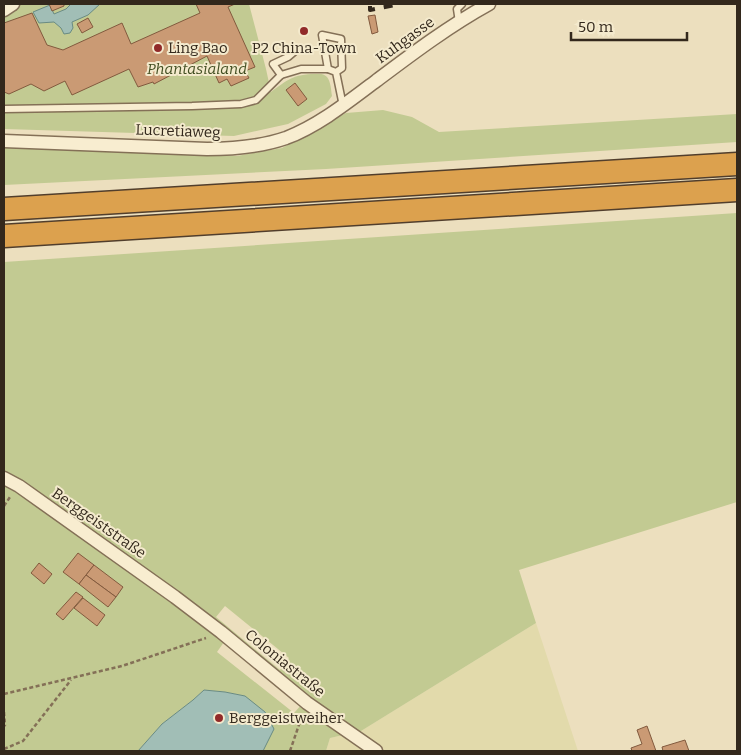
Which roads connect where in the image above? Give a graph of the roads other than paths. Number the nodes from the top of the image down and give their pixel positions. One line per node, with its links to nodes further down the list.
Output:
1 (13, 4): 4 (street)
2 (462, 4): 5 (lane)
3 (489, 4): 5 (street, Kuhgasse)
4 (4, 10)
5 (459, 22): 10 (street, Kuhgasse)
6 (295, 51): 9 (lane)
7 (328, 69): 8 (lane); 8 (lane); 9 (lane)
8 (336, 72): 10 (lane)
9 (281, 75): 11 (lane)
10 (342, 106): 12 (street, Lucretiaweg)
11 (4, 109)
12 (4, 141)
13 (737, 164): 15 (highway)
14 (737, 190): 16 (highway)
15 (4, 209)
16 (4, 236)
17 (4, 478): 18 (street, Berggeiststraße)
18 (175, 597): 19 (street, Coloniastraße)
19 (376, 751)

